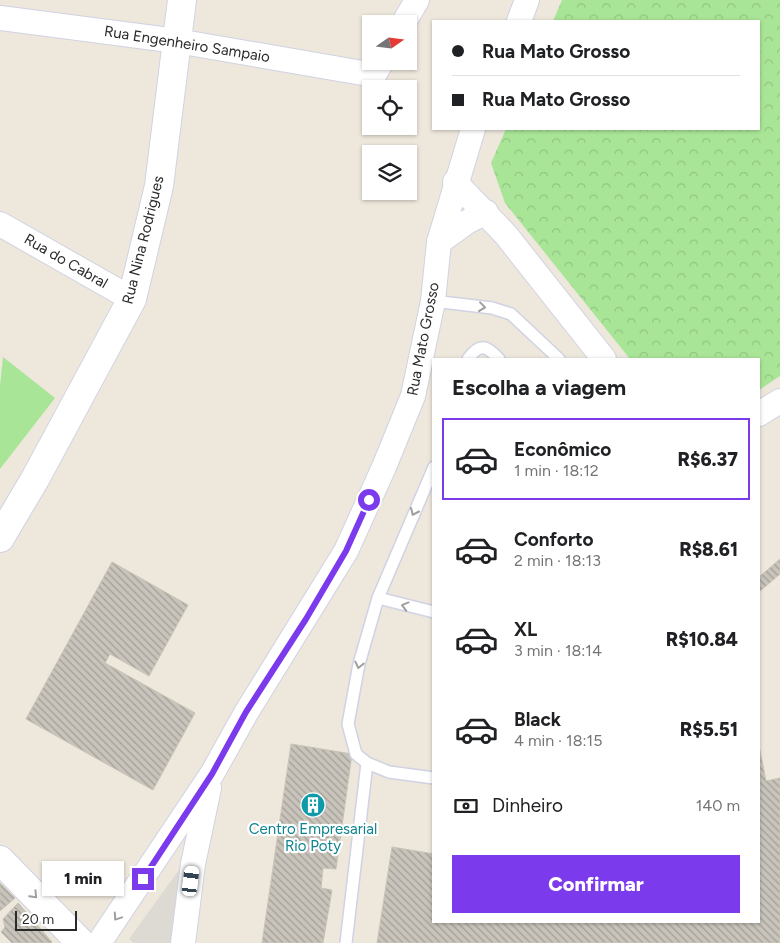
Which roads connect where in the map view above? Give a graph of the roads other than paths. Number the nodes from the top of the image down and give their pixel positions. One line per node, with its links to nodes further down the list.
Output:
1 (182, 0): 7 (street, Rua Nina Rodrigues)
2 (417, 0): 4 (street)
3 (527, 0): 6 (street)
4 (408, 15)
5 (0, 18): 7 (street, Rua Engenheiro Sampaio)
6 (519, 20)
7 (177, 41): 8 (street, Rua Engenheiro Sampaio); 14 (street, Rua Nina Rodrigues)
8 (362, 66)
9 (474, 130): 10 (street, Rua Mato Grosso)
10 (455, 182): 11 (street); 13 (street, Rua Mato Grosso)
11 (486, 212): 13 (street); 19 (street)
12 (0, 224): 14 (street, Rua do Cabral)
13 (439, 242): 15 (street, Rua Mato Grosso)
14 (132, 299): 23 (street, Rua Nina Rodrigues)
15 (433, 301): 18 (lane, one-way to 18); 27 (street, Rua Mato Grosso)
16 (469, 358): 17 (lane)
17 (498, 358)
18 (558, 358)
19 (603, 358)
20 (780, 401): 21 (street)
21 (760, 413)
22 (432, 472): 24 (lane, one-way to 24)
23 (2, 533)
24 (378, 598): 25 (lane, one-way to 24); 26 (lane, one-way to 26)
25 (432, 612)
26 (367, 763): 28 (lane); 35 (lane)
27 (212, 774): 29 (street, Rua Mato Grosso); 31 (street, Rua Mato Grosso)
28 (432, 778)
29 (165, 847): 31 (street); 33 (street, Rua Mato Grosso, one-way to 33)
30 (0, 860): 32 (street, one-way to 32)
31 (193, 864): 34 (street, Rua Mato Grosso)
32 (81, 943)
33 (99, 943)
34 (183, 943)
35 (346, 943)

